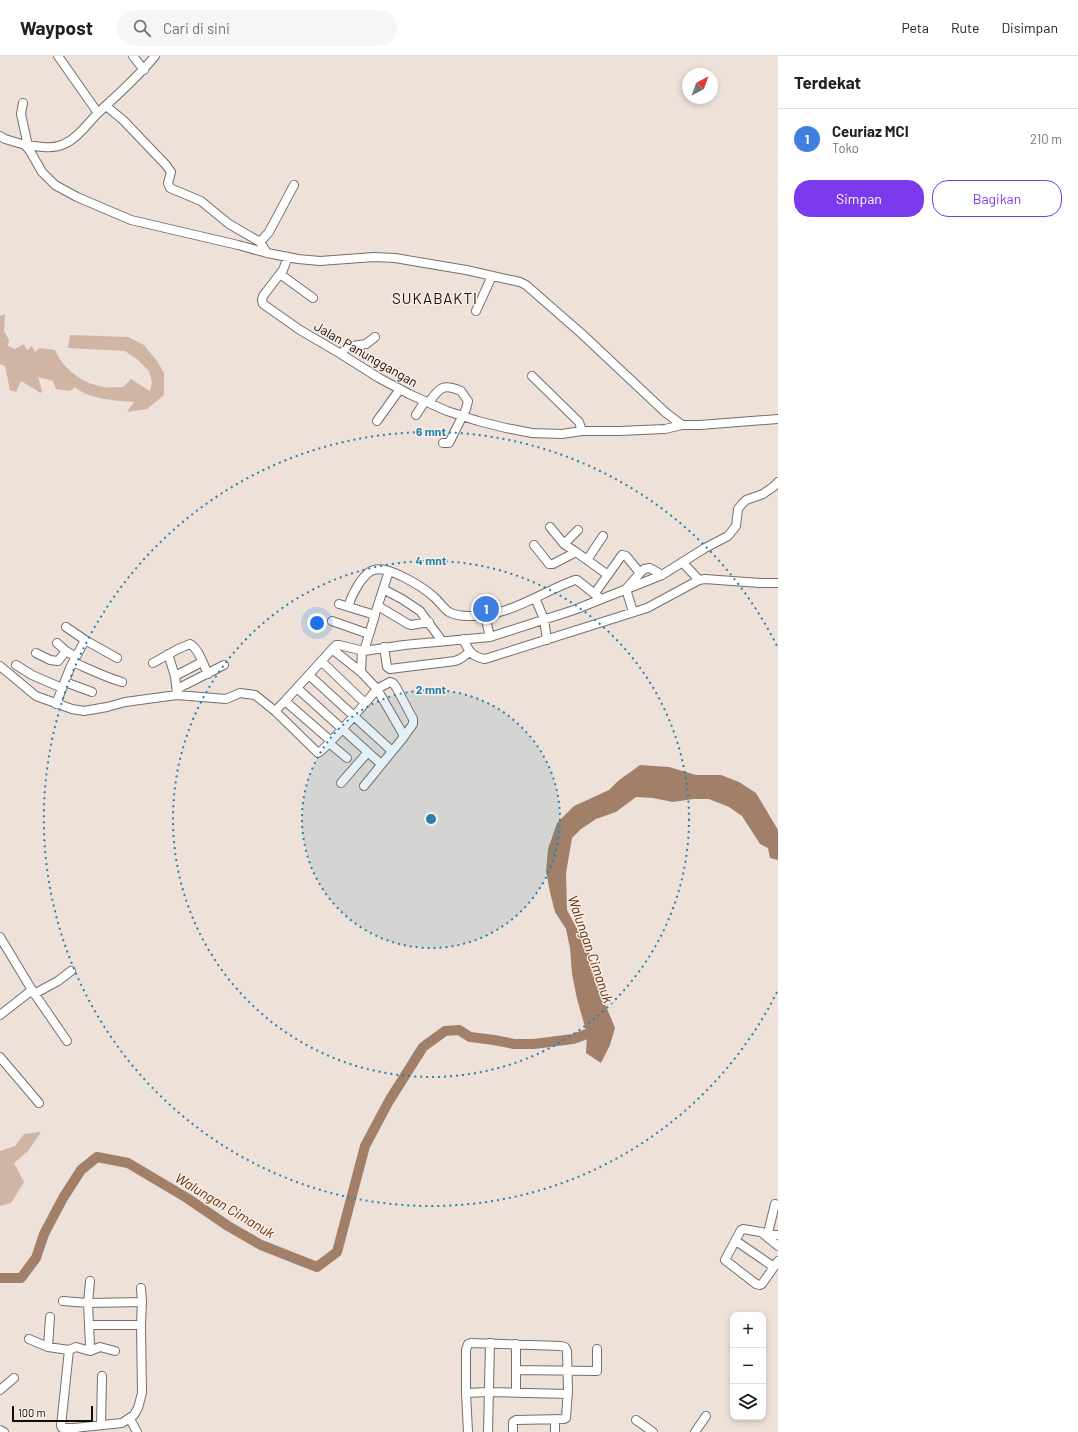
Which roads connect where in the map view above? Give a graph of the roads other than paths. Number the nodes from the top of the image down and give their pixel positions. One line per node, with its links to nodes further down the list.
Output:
1 (58, 56): 7 (street)
2 (134, 56): 4 (street)
3 (155, 56): 4 (street)
4 (144, 70): 6 (street)
5 (23, 103): 9 (street)
6 (106, 106): 7 (street); 11 (street)
7 (98, 113): 9 (street)
8 (0, 136): 9 (street)
9 (26, 146): 12 (street)
10 (294, 185): 11 (street)
11 (260, 242): 12 (street)
12 (267, 253): 13 (street)
13 (288, 257): 14 (street, Jalan Panunggangan); 15 (street)
14 (280, 274): 16 (street); 19 (street, Jalan Panunggangan)
15 (492, 276): 17 (street); 27 (street)
16 (313, 298)
17 (476, 311)
18 (375, 337): 19 (street)
19 (341, 354): 21 (street, Jalan Panunggangan)
20 (532, 376): 28 (street)
21 (400, 389): 22 (street, Jalan Panunggangan); 26 (street)
22 (427, 401): 23 (street); 24 (street, Jalan Panunggangan); 24 (street)
23 (416, 415)
24 (462, 415): 28 (street, Jalan Panunggangan); 29 (street)
25 (778, 418): 27 (street, Jalan Panunggangan)
26 (377, 421)
27 (682, 424): 28 (street, Jalan Panunggangan)
28 (582, 431)
29 (443, 443)
30 (778, 482): 38 (street)
31 (550, 527): 34 (street)
32 (578, 530): 34 (street)
33 (603, 536): 37 (street)
34 (564, 544): 36 (street)
35 (534, 545): 36 (street)
36 (576, 552): 37 (street)
37 (588, 560): 41 (street)
38 (683, 562): 42 (street); 43 (street)
39 (389, 572): 45 (street); 50 (street); 54 (street)
40 (640, 573): 41 (street); 42 (street); 46 (street)
41 (608, 575): 47 (street)
42 (662, 575): 46 (street)
43 (699, 580): 44 (street); 52 (street)
44 (778, 582)
45 (383, 589): 51 (street); 57 (street)
46 (626, 589): 47 (street); 52 (street)
47 (598, 596): 48 (street); 55 (street)
48 (536, 598): 54 (street); 55 (street)
49 (339, 604): 50 (street)
50 (349, 606): 53 (street)
51 (378, 606): 53 (street); 57 (street)
52 (633, 612): 63 (street)
53 (375, 615): 59 (street)
54 (485, 616): 60 (street)
55 (544, 619): 60 (street); 63 (street)
56 (332, 621): 59 (street)
57 (429, 622): 64 (street)
58 (66, 627): 62 (street)
59 (369, 634): 68 (street)
60 (490, 637): 61 (street)
61 (464, 638): 64 (street); 70 (street)
62 (85, 640): 73 (street); 74 (street)
63 (547, 640): 70 (street)
64 (442, 641): 66 (street)
65 (57, 643): 69 (street)
66 (384, 648): 68 (street); 70 (street)
67 (332, 649): 68 (street); 75 (street); 81 (street)
68 (363, 650): 81 (street)
69 (66, 651): 71 (street); 74 (street)
70 (470, 652)
71 (36, 653)
72 (168, 654): 76 (street); 77 (street); 84 (street)
73 (117, 658)
74 (74, 660): 85 (street); 86 (street)
75 (321, 661): 83 (street); 92 (street)
76 (154, 662)
77 (202, 662): 82 (street); 84 (street)
78 (16, 665): 86 (street)
79 (224, 665): 82 (street)
80 (0, 666): 93 (street)
81 (361, 672): 88 (street)
82 (208, 674): 90 (street)
83 (309, 675): 87 (street); 95 (street)
84 (175, 676): 90 (street)
85 (122, 682)
86 (64, 686): 89 (street); 93 (street)
87 (297, 688): 91 (street); 96 (street)
88 (377, 689): 92 (street); 97 (street); 97 (street)
89 (92, 692)
90 (177, 692): 93 (street); 94 (street)
91 (286, 701): 94 (street); 98 (street)
92 (365, 703): 95 (street)
93 (56, 704)
94 (275, 711): 98 (street)
95 (354, 715): 96 (street); 99 (street)
96 (342, 728): 98 (street); 100 (street)
97 (403, 738): 99 (street)
98 (330, 742): 101 (street)
99 (392, 751): 102 (street)
100 (368, 752): 102 (street); 103 (street)
101 (347, 758)
102 (382, 764): 104 (street)
103 (341, 783)
104 (364, 786)
105 (0, 937): 107 (street)
106 (71, 971): 107 (street)
107 (33, 992): 108 (street); 109 (street)
108 (0, 1015)
109 (67, 1042)
110 (0, 1057): 111 (street)
111 (39, 1103)
112 (775, 1204): 114 (street)
113 (758, 1231): 114 (street); 116 (street); 117 (street)
114 (768, 1233): 115 (street)
115 (778, 1235)
116 (736, 1241): 118 (street); 118 (street)
117 (778, 1246)
118 (776, 1264)
119 (90, 1281): 123 (street)
120 (141, 1288): 122 (street)
121 (63, 1301): 123 (street)
122 (142, 1302): 123 (street); 126 (street)
123 (88, 1303): 125 (street)
124 (50, 1317): 131 (street)
125 (90, 1325): 126 (street); 130 (street)
126 (141, 1325): 145 (street)
127 (29, 1339): 131 (street)
128 (490, 1343): 129 (street); 140 (street); 142 (street)
129 (516, 1344): 135 (street); 136 (street)
130 (90, 1346)
131 (48, 1347): 133 (street)
132 (597, 1349): 136 (street)
133 (69, 1350): 134 (street); 150 (street)
134 (115, 1351)
135 (516, 1370): 136 (street); 141 (street)
136 (568, 1371): 143 (street)
137 (102, 1376): 148 (street)
138 (14, 1378): 139 (street)
139 (0, 1390)
140 (489, 1392): 141 (street); 142 (street); 154 (street)
141 (516, 1392): 143 (street)
142 (466, 1393): 153 (street)
143 (568, 1394): 146 (street)
144 (706, 1416): 158 (street)
145 (130, 1419): 148 (street); 152 (street)
146 (555, 1420): 155 (street); 156 (street)
147 (636, 1420): 157 (street)
148 (101, 1425): 150 (street)
149 (0, 1430): 151 (street)
150 (75, 1430)
151 (4, 1432)
152 (138, 1432)
153 (468, 1432)
154 (488, 1432)
155 (513, 1432)
156 (555, 1432)
157 (653, 1432)
158 (695, 1432)

